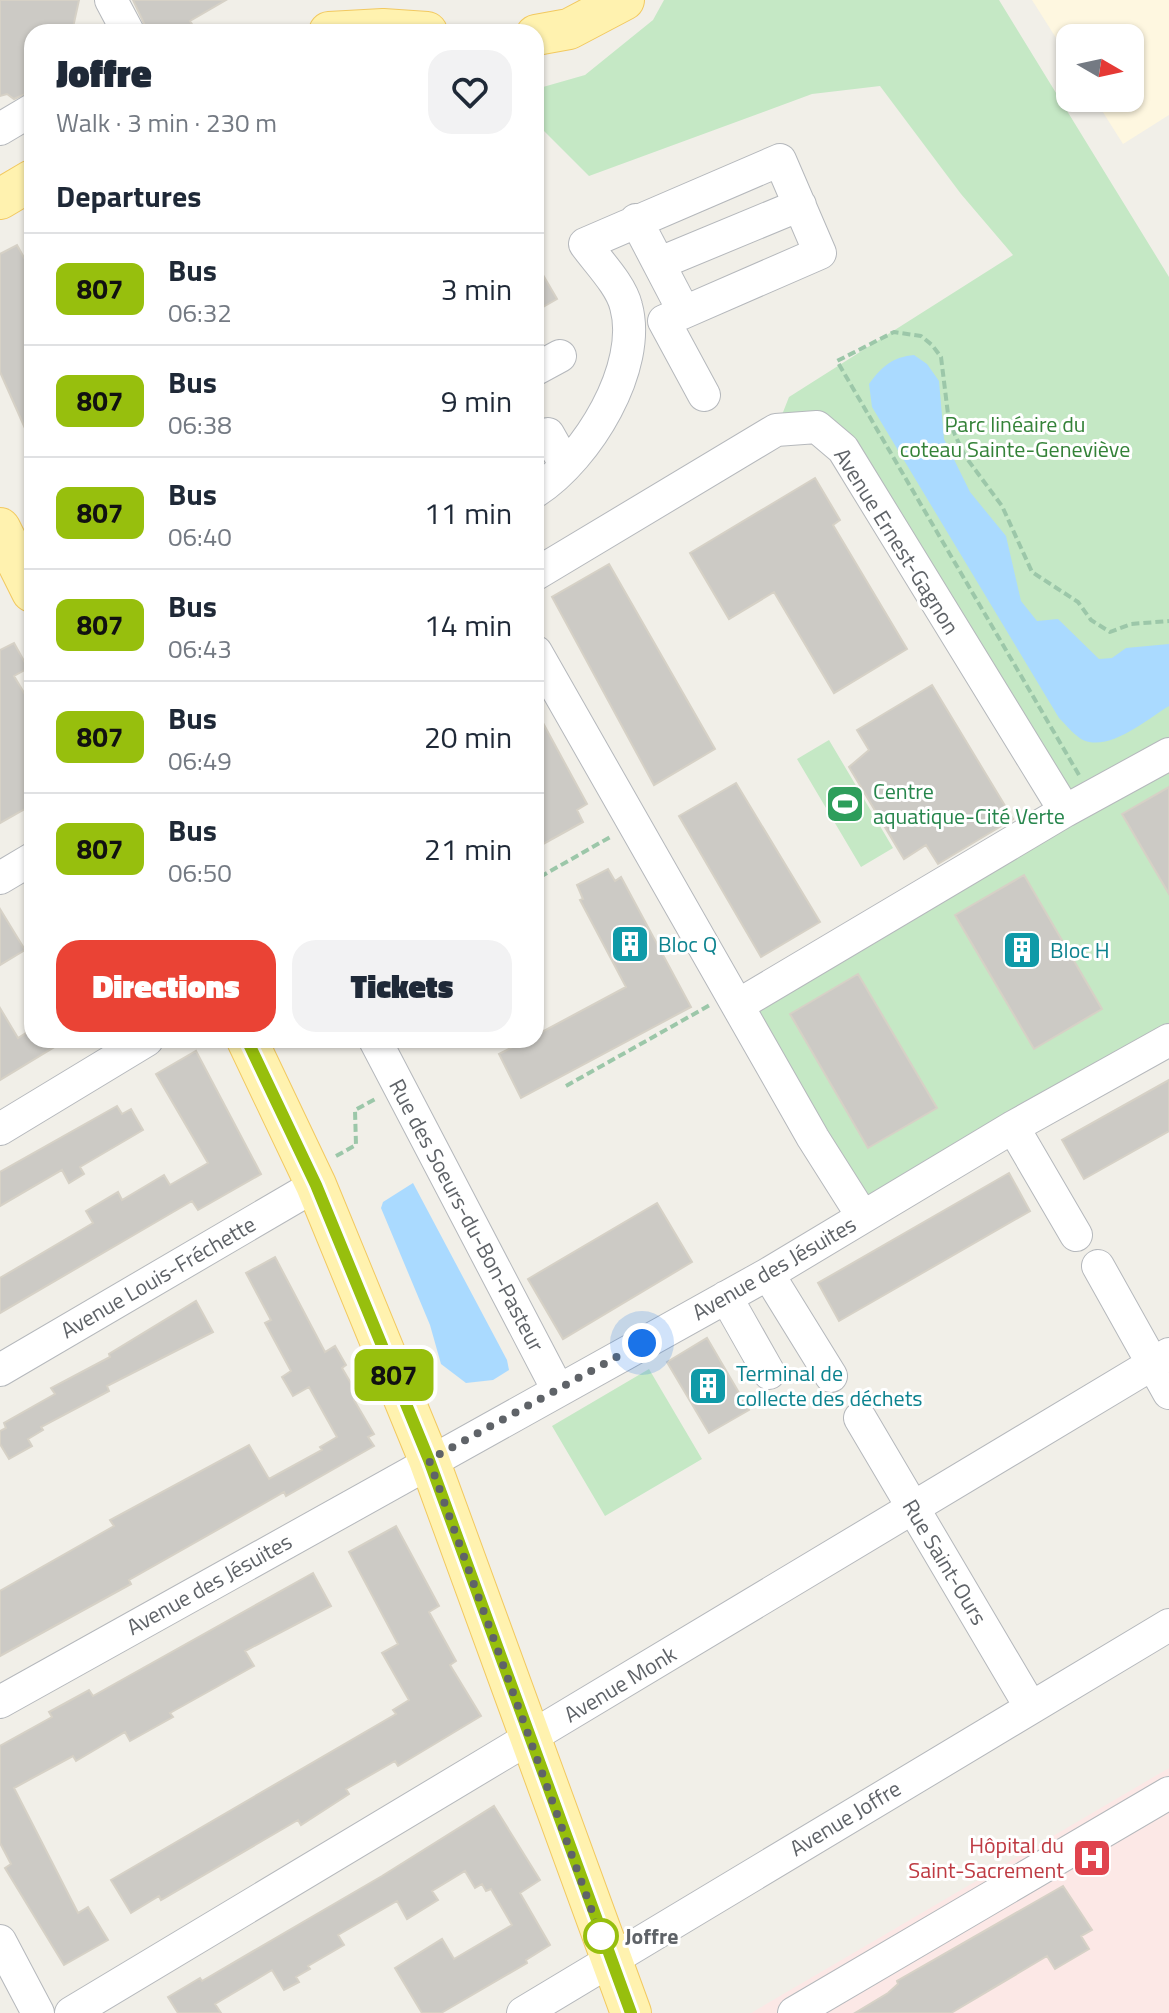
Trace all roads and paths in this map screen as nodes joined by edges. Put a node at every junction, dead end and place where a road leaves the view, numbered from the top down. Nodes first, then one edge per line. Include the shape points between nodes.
1 (111, 0) edge
2 (624, 0) edge
3 (124, 24) edge
4 (544, 34) edge
5 (24, 115) edge
6 (0, 129) edge
7 (24, 185) edge
8 (0, 199) edge
9 (800, 205) junction
10 (636, 220) junction
11 (660, 263) junction
12 (674, 315) junction
13 (631, 338) junction
14 (704, 395) dead end
15 (544, 435) edge
16 (565, 464) junction
17 (544, 484) edge
18 (0, 528) edge
19 (24, 567) edge
20 (544, 569) edge
21 (1169, 621) edge
22 (544, 666) edge
23 (1169, 754) edge
24 (1083, 781) dead end
25 (1065, 811) junction
26 (603, 841) dead end
27 (24, 864) edge
28 (544, 875) edge
29 (0, 878) edge
30 (736, 998) junction
31 (1169, 1040) edge
32 (134, 1048) edge
33 (252, 1048) edge
34 (379, 1048) edge
35 (398, 1084) junction
36 (566, 1086) dead end
37 (1013, 1127) junction
38 (0, 1129) edge
39 (324, 1171) junction
40 (863, 1217) junction
41 (1076, 1235) dead end
42 (1098, 1266) dead end
43 (768, 1274) junction
44 (726, 1297) junction
45 (1160, 1360) edge
46 (0, 1370) edge
47 (769, 1373) dead end
48 (831, 1376) dead end
49 (558, 1390) junction
50 (1169, 1393) edge
51 (860, 1418) dead end
52 (429, 1460) junction
53 (913, 1509) junction
54 (1169, 1625) edge
55 (0, 1702) edge
56 (1030, 1706) junction
57 (528, 1739) junction
58 (1169, 1793) edge
59 (0, 1941) edge
60 (610, 1960) junction
61 (38, 2013) edge
62 (71, 2013) edge
63 (523, 2013) edge
64 (631, 2013) edge
65 (794, 2013) edge

1 - 3 street
2 - 4 main road via 569,29
5 - 6 street
7 - 8 main road
9 - 10 street via 780,160
9 - 11 street
9 - 12 street via 820,253
10 - 11 street
10 - 13 street via 585,244 626,303
11 - 12 street
12 - 13 street
12 - 14 street
13 - 16 street via 614,397
15 - 16 street
16 - 17 street
18 - 19 main road
20 - 25 street, Avenue Ernest-Gagnon via 776,430 817,427 843,449
21 - 24 path via 1131,624 1110,632 1091,620 1078,602 1032,572 1002,506 965,456 948,414 941,357 921,336 894,332 837,361
22 - 30 street
23 - 25 street
25 - 30 street
26 - 28 path
27 - 29 street
30 - 36 path
30 - 40 street
31 - 37 street, Avenue des Jésuites
32 - 38 street
33 - 39 main road
34 - 35 street, Rue des Soeurs-du-Bon-Pasteur
35 - 39 path via 355,1110 356,1145
35 - 49 street, Rue des Soeurs-du-Bon-Pasteur
37 - 40 street, Avenue des Jésuites
37 - 41 street
39 - 46 street, Avenue Louis-Fréchette
39 - 52 main road
40 - 43 street, Avenue des Jésuites
42 - 45 street
43 - 44 street, Avenue des Jésuites
43 - 48 street
44 - 47 street
44 - 49 street, Avenue des Jésuites
45 - 50 street
45 - 53 street, Avenue Monk
49 - 52 street, Avenue des Jésuites
51 - 53 street, Rue Saint-Ours
52 - 55 street, Avenue des Jésuites
52 - 57 main road
53 - 56 street, Rue Saint-Ours
53 - 57 street, Avenue Monk
54 - 56 street, Avenue Joffre
56 - 60 street, Avenue Joffre
57 - 60 main road
57 - 62 street, Avenue Monk
58 - 65 street
59 - 61 street
60 - 63 street, Avenue Joffre
60 - 64 main road

